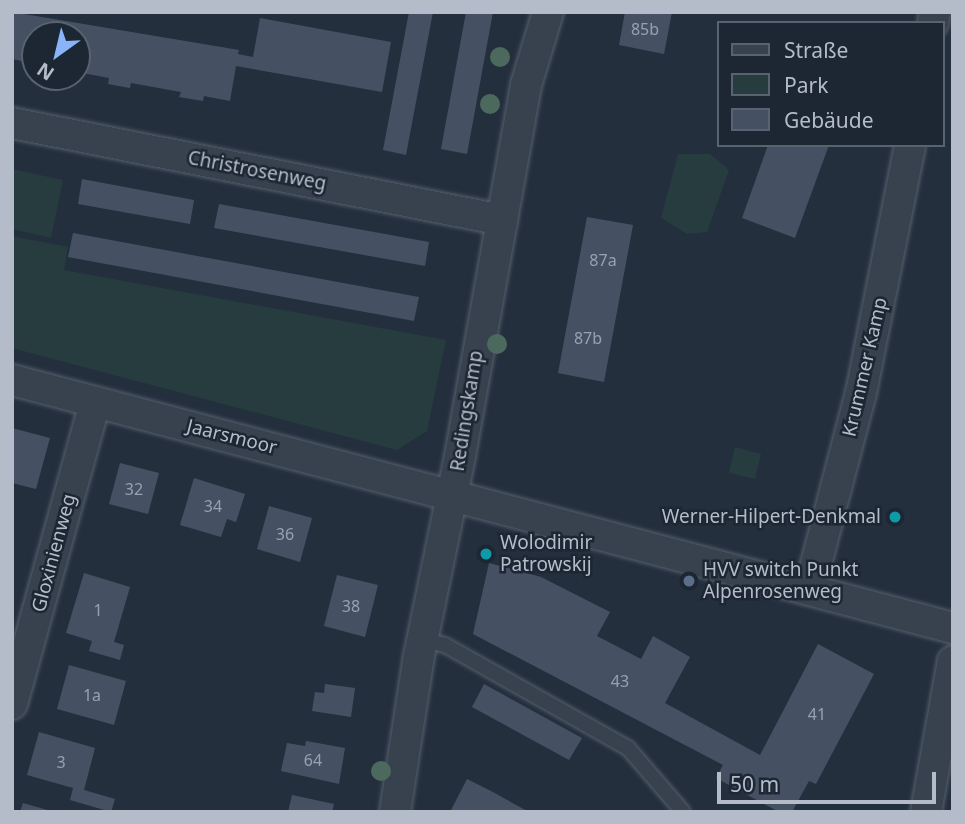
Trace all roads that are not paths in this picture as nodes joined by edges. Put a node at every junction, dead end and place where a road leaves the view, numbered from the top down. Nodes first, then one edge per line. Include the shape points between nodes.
1 (548, 12) edge
2 (12, 123) edge
3 (910, 147) edge
4 (502, 220) junction
5 (12, 380) edge
6 (95, 402) junction
7 (453, 493) junction
8 (810, 587) junction
9 (953, 628) edge
10 (422, 639) junction
11 (953, 661) edge
12 (12, 704) edge
13 (395, 812) edge
14 (683, 812) edge
15 (926, 812) edge

1 - 4 street, Redingskamp via 526,85
2 - 4 street, Christrosenweg
3 - 8 street, Krummer Kamp via 861,393
4 - 7 street, Redingskamp
5 - 6 street, Jaarsmoor
6 - 7 street, Jaarsmoor
6 - 12 street, Gloxinienweg
7 - 8 street, Jaarsmoor
7 - 10 street, Redingskamp
8 - 9 street, Jaarsmoor
10 - 13 street, Redingskamp
10 - 14 lane via 445,645 628,748
11 - 15 street

